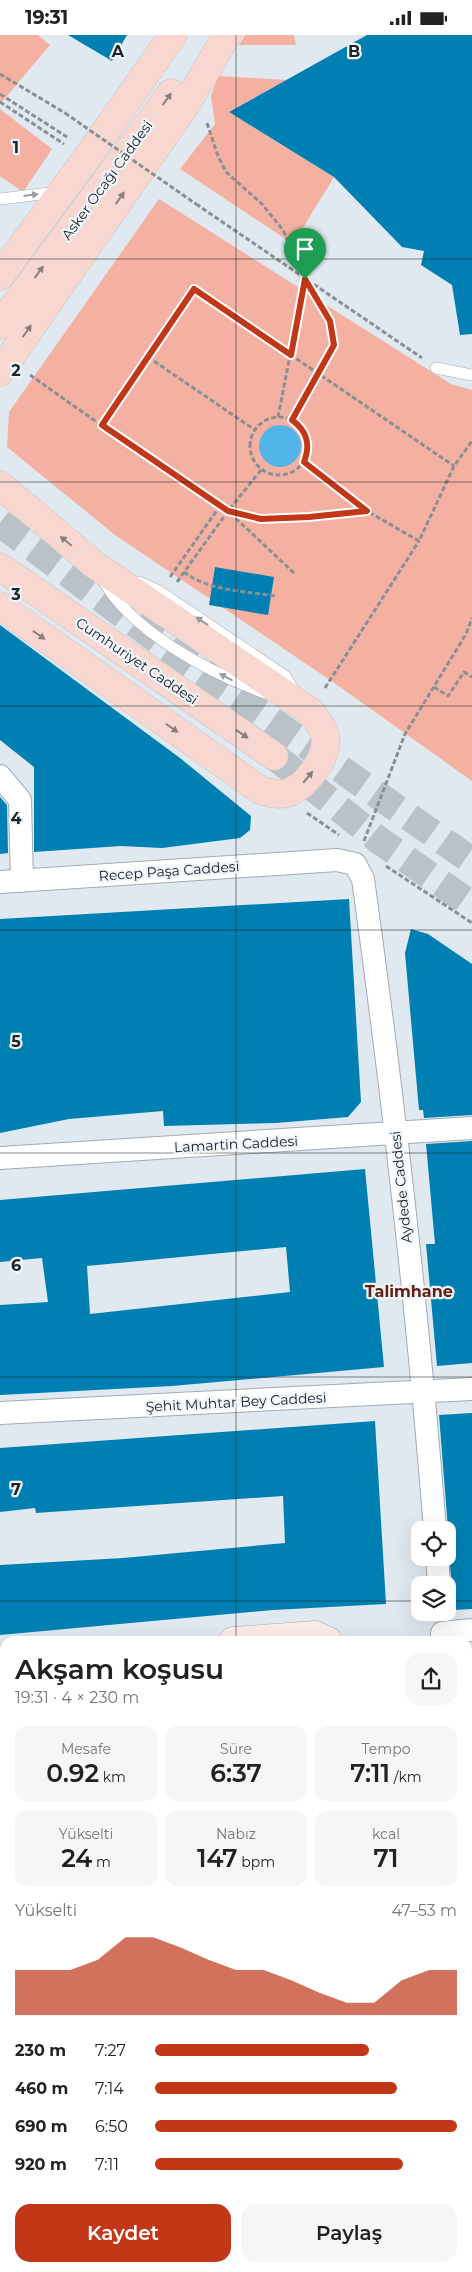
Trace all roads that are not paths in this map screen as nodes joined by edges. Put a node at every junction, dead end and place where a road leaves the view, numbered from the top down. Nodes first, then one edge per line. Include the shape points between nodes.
1 (173, 35) edge
2 (214, 35) edge
3 (227, 35) edge
4 (62, 191) junction
5 (0, 199) edge
6 (0, 276) edge
7 (0, 325) edge
8 (436, 368) road end
9 (13, 372) edge
10 (472, 375) edge
11 (0, 485) edge
12 (0, 567) edge
13 (0, 606) edge
14 (274, 756) tunnel mouth
15 (0, 776) edge
16 (337, 860) joint
17 (11, 881) edge
18 (472, 1128) edge
19 (395, 1135) junction
20 (0, 1158) edge
21 (472, 1389) edge
22 (424, 1393) junction
23 (0, 1413) edge
24 (434, 1521) edge
25 (442, 1629) edge
26 (472, 1630) edge
27 (301, 1636) edge
28 (317, 1636) edge

1 - 4 main road
7 -> 2 main road, Asker Ocağı Caddesi
9 -> 3 main road via 209,69
5 -> 4 lane
4 - 6 main road
8 - 10 lane
13 -> 11 main road via 250,784 270,793 290,793 316,767 325,747 325,737 308,710 95,565
12 -> 14 main road, Cumhuriyet Caddesi
15 - 17 street via 20,800
16 - 17 street, Recep Paşa Caddesi
16 - 19 street, Aydede Caddesi via 355,864 364,879
18 - 19 street, Lamartin Caddesi
19 - 20 street, Lamartin Caddesi
19 - 22 street, Aydede Caddesi
21 - 22 street, Şehit Muhtar Bey Caddesi
22 - 23 street, Şehit Muhtar Bey Caddesi
22 - 24 street, Aydede Caddesi
25 - 26 street
27 - 28 main road

